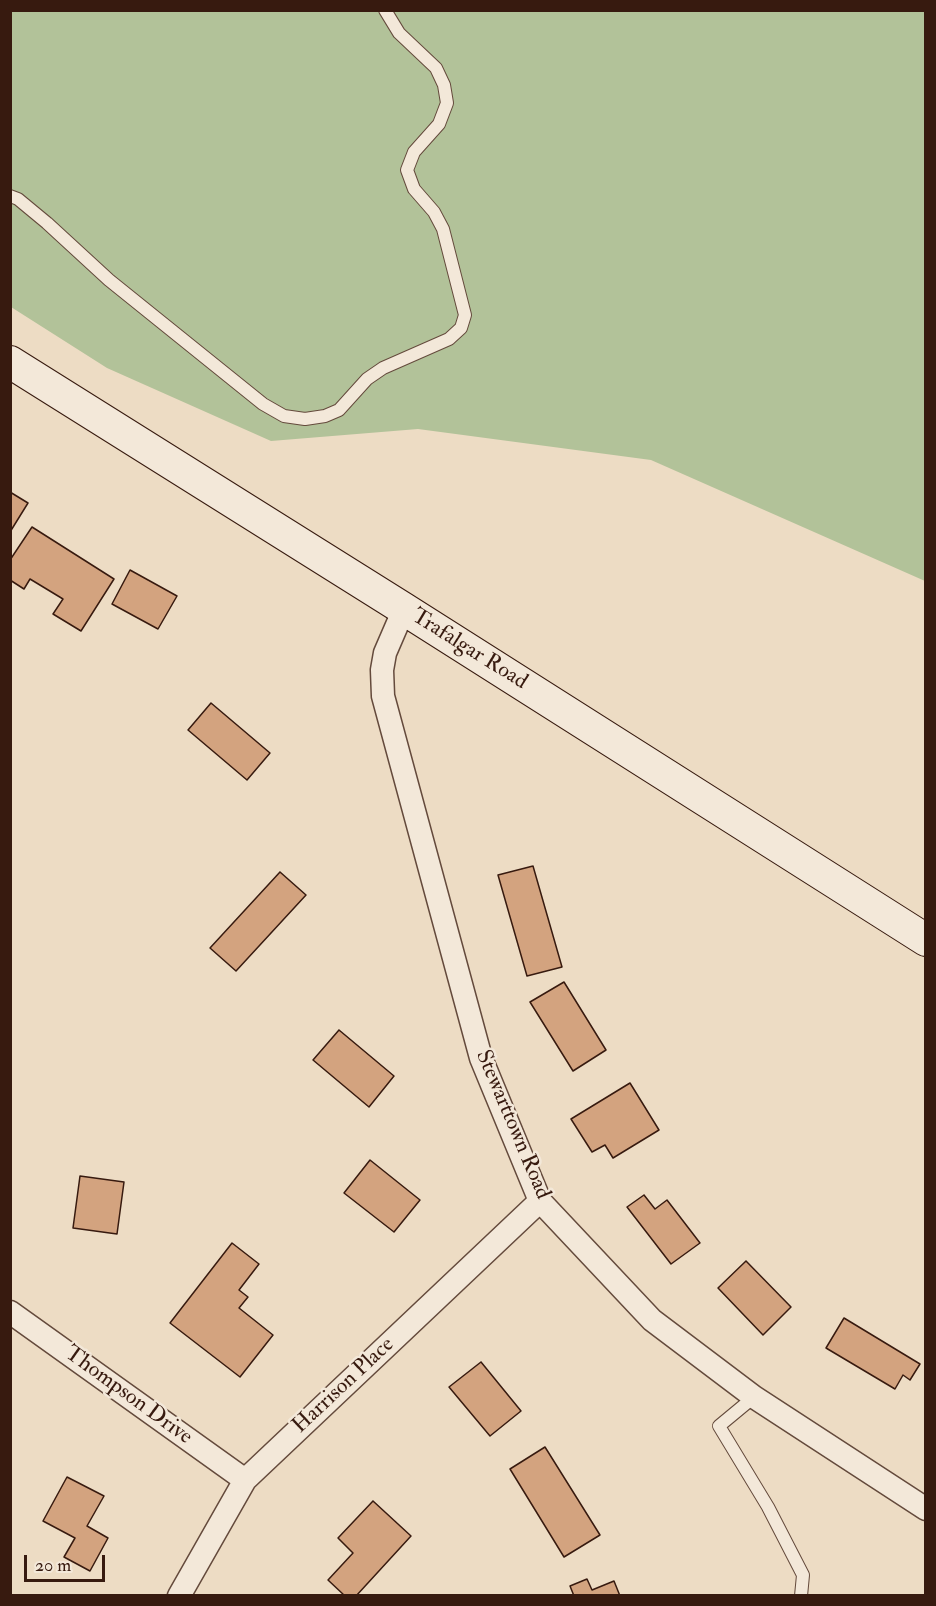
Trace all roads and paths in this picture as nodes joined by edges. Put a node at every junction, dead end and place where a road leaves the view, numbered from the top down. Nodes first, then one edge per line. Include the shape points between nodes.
1 (385, 10) edge
2 (10, 196) edge
3 (10, 362) edge
4 (404, 609) junction
5 (926, 940) edge
6 (540, 1201) junction
7 (10, 1312) edge
8 (754, 1396) junction
9 (245, 1480) junction
10 (926, 1509) edge
11 (179, 1596) edge
12 (801, 1596) edge

1 - 2 lane via 399,33 436,68 444,85 447,103 439,124 414,152 407,170 414,189 443,229 465,315 461,328 449,339 383,368 339,410 325,417 284,416 263,404
3 - 4 main road, Trafalgar Road
4 - 5 main road, Trafalgar Road
4 - 6 street, Stewarttown Road via 385,653 383,696 481,1058
6 - 8 street, Stewarttown Road via 652,1320
6 - 9 street, Harrison Place
7 - 9 street, Thompson Drive
8 - 10 street, Stewarttown Road
8 - 12 lane via 719,1426 803,1575
9 - 11 street, Harrison Place

